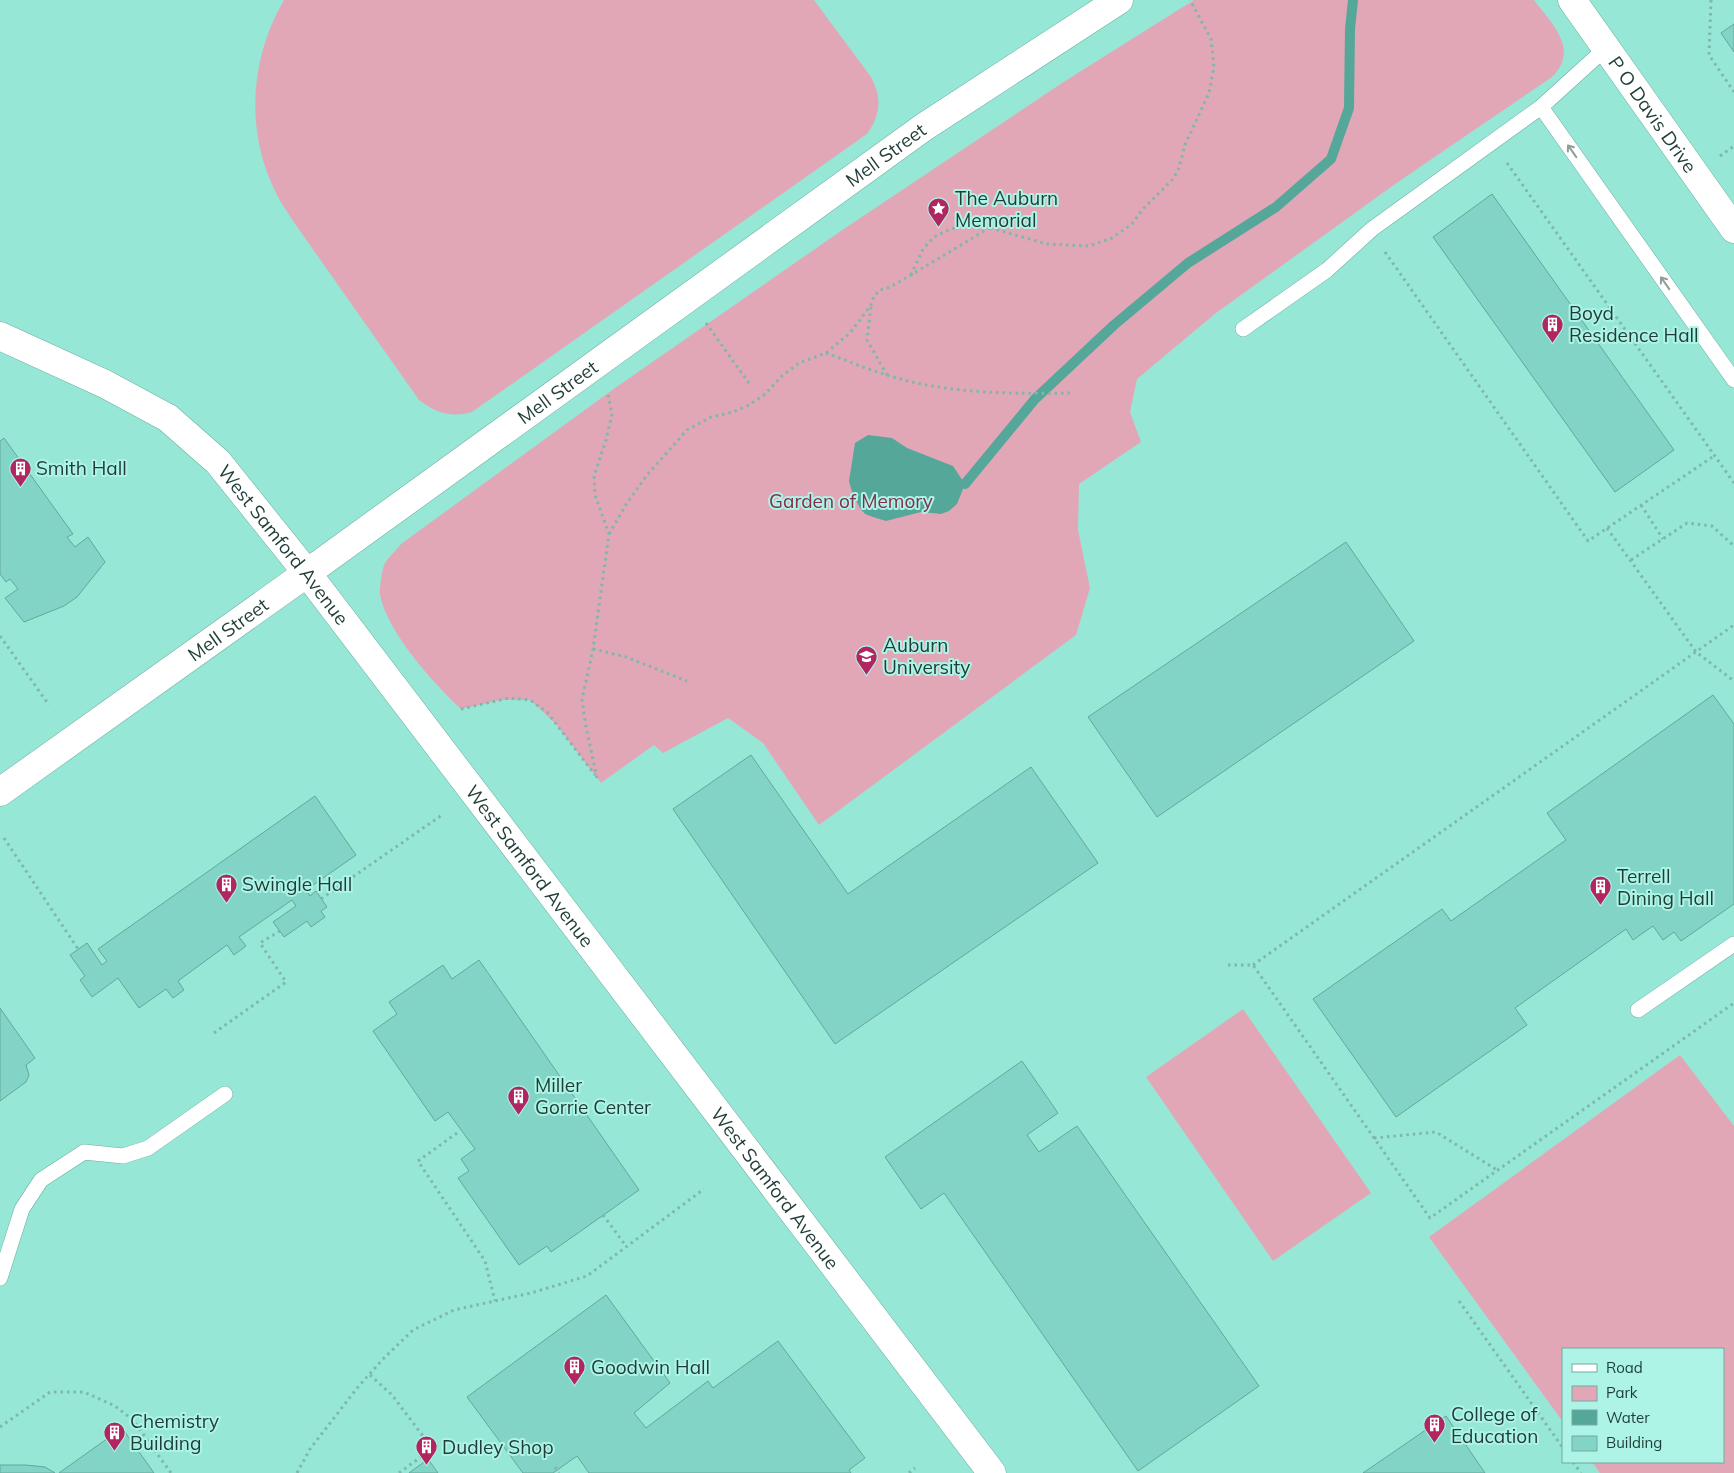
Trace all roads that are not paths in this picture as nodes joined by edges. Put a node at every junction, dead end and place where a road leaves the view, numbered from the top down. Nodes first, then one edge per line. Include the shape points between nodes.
1 (1119, 0) edge
2 (1572, 0) edge
3 (1606, 48) junction
4 (1540, 107) junction
5 (1734, 229) edge
6 (1242, 329) dead end
7 (0, 336) edge
8 (1734, 380) edge
9 (307, 573) junction
10 (0, 792) edge
11 (1734, 944) edge
12 (1638, 1010) dead end
13 (225, 1094) dead end
14 (0, 1278) edge
15 (992, 1473) edge

1 - 9 street, Mell Street via 924,127
2 - 3 street, P O Davis Drive
3 - 4 lane
3 - 5 street, P O Davis Drive
4 - 6 lane via 1372,229 1327,270
8 -> 4 lane
7 - 9 street, West Samford Avenue via 105,384 168,418 218,462
9 - 10 street, Mell Street
9 - 15 street, West Samford Avenue
11 - 12 lane
13 - 14 lane via 148,1148 123,1156 84,1152 41,1180 22,1209

